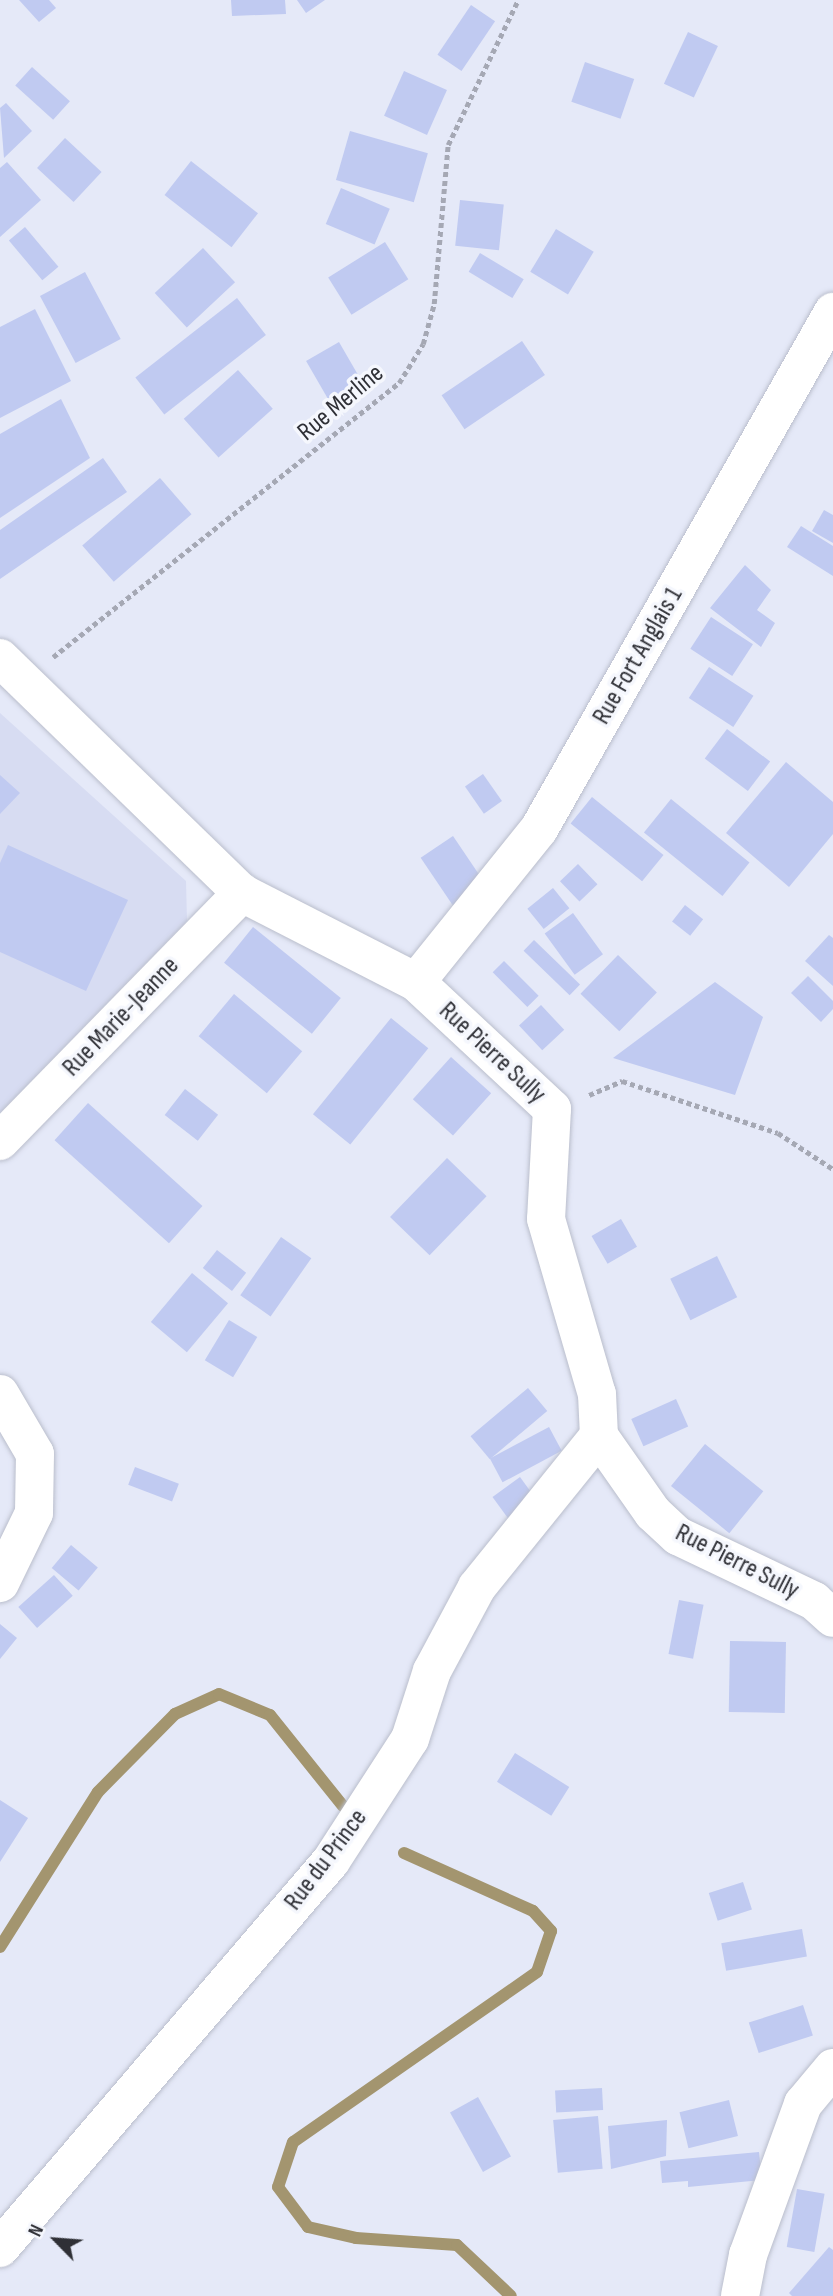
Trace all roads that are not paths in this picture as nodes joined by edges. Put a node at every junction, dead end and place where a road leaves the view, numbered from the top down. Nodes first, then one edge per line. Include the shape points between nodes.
1 (833, 312) edge
2 (11, 670) edge
3 (242, 893) junction
4 (416, 982) junction
5 (0, 1141) edge
6 (0, 1394) edge
7 (599, 1436) junction
8 (0, 1583) edge
9 (833, 1618) edge
10 (833, 2068) edge
11 (0, 2248) edge
12 (740, 2296) edge

1 - 4 street, Rue Fort Anglais 1 via 538,830
2 - 3 street, Rue Pierre Sully
3 - 4 street, Rue Pierre Sully
3 - 5 street, Rue Marie-Jeanne
4 - 7 street, Rue Pierre Sully via 552,1110 546,1219 597,1394
6 - 8 street via 35,1454 34,1513
7 - 9 street, Rue Pierre Sully via 653,1513 678,1536 814,1601
7 - 11 street, Rue du Prince via 478,1587 432,1671 410,1739 331,1861
10 - 12 street via 803,2104 748,2255

